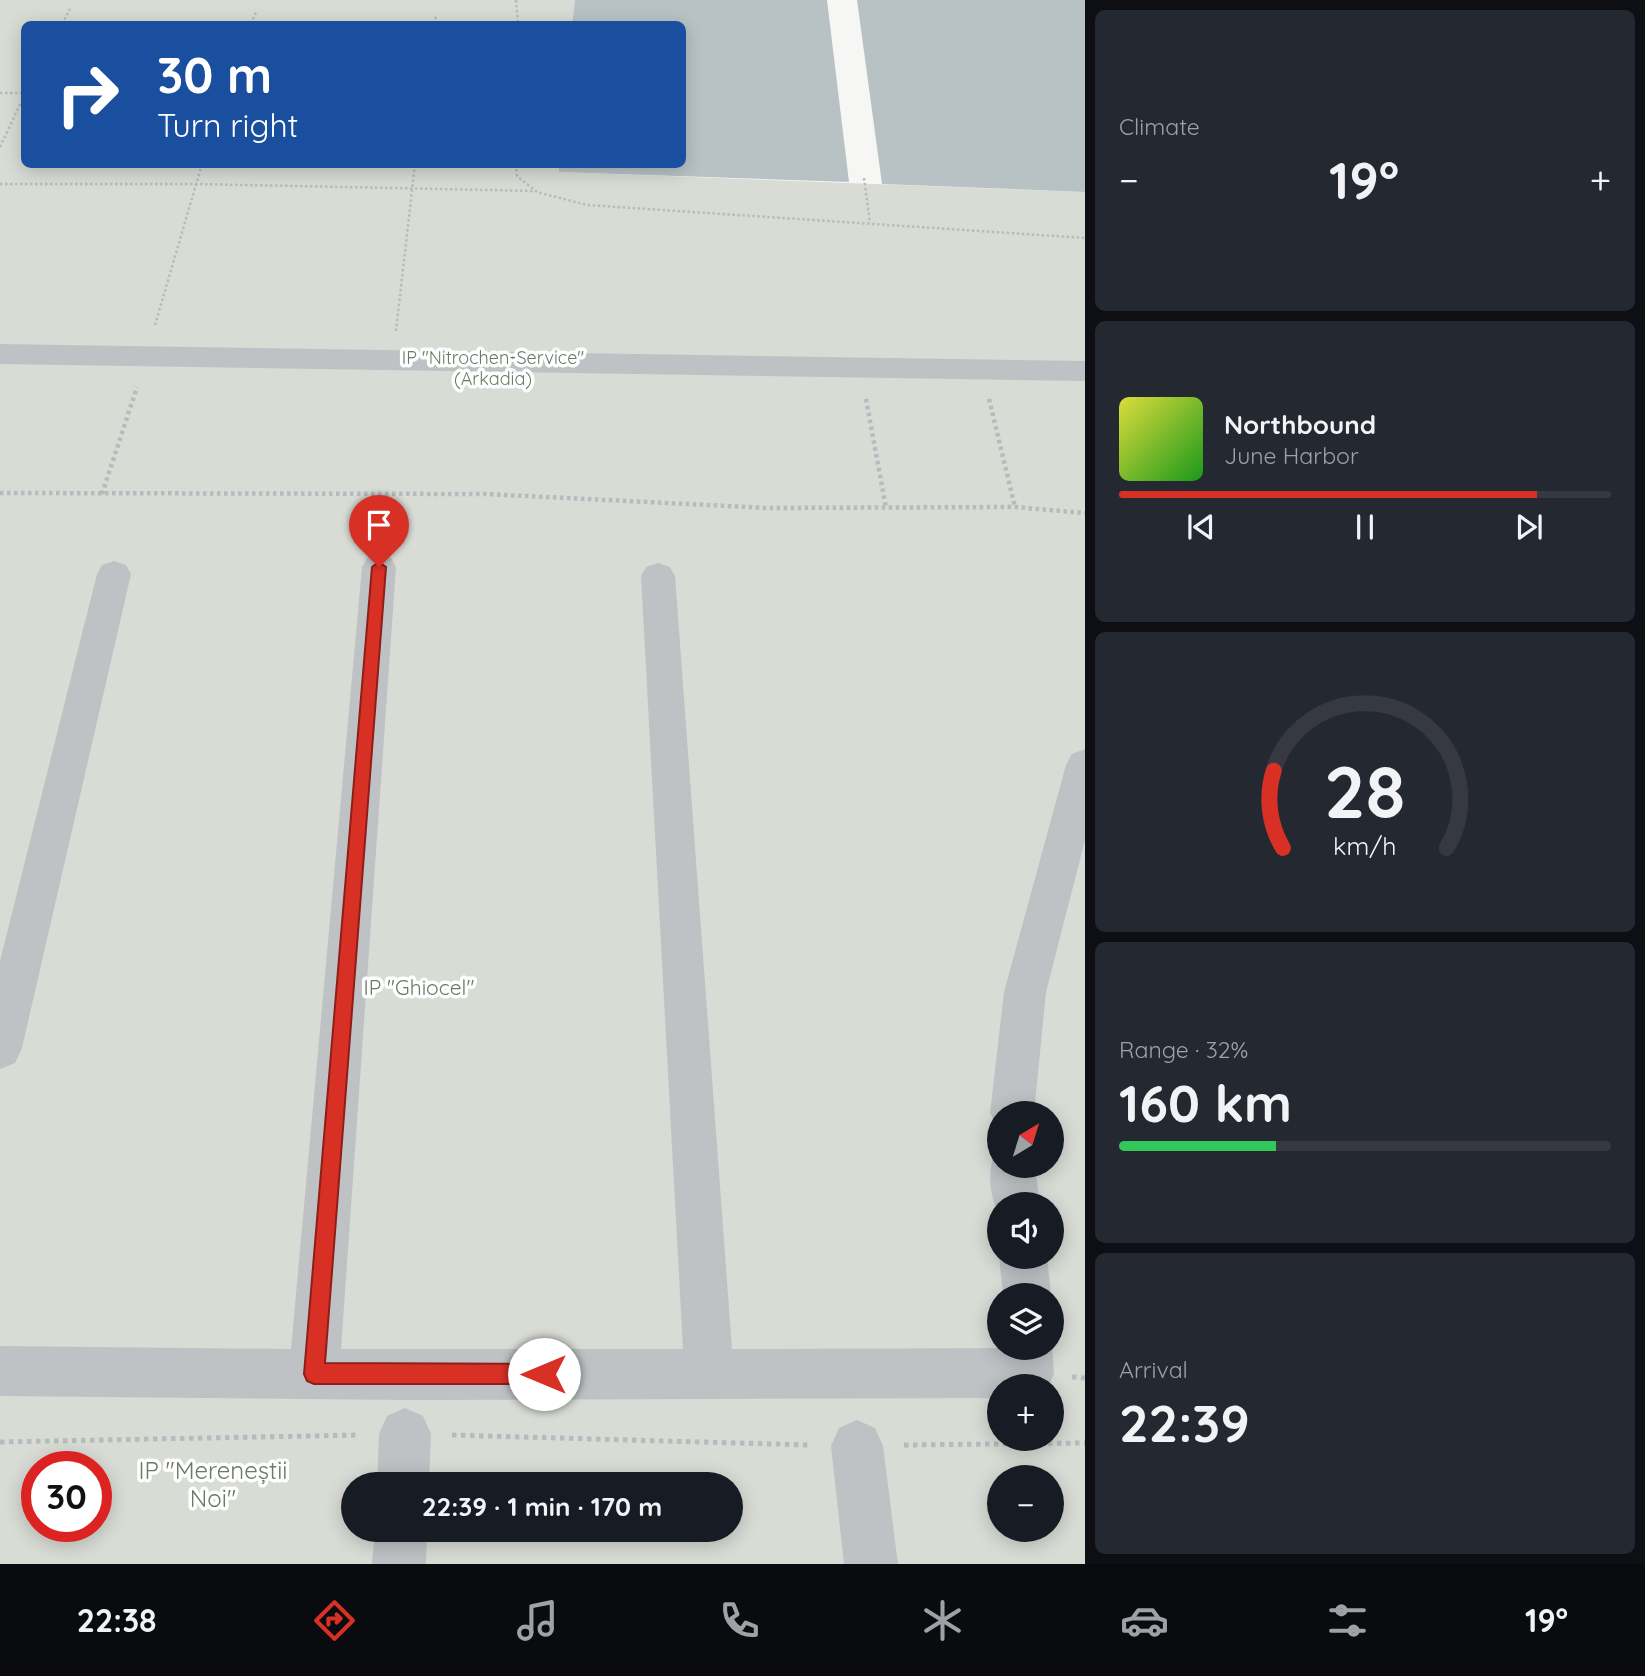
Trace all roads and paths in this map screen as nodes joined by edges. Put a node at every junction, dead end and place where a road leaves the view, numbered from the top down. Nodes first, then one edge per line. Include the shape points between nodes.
1 (516, 0) edge
2 (70, 9) dead end
3 (256, 12) dead end
4 (436, 14) dead end
5 (64, 21) edge
6 (252, 21) edge
7 (435, 21) edge
8 (518, 21) edge
9 (0, 93) edge
10 (21, 94) edge
11 (21, 101) edge
12 (0, 148) edge
13 (201, 168) edge
14 (414, 168) edge
15 (516, 168) edge
16 (864, 178) dead end
17 (0, 184) edge
18 (197, 184) junction
19 (412, 188) junction
20 (537, 191) junction
21 (870, 223) junction
22 (1085, 239) edge
23 (0, 354) edge
24 (147, 358) junction
25 (392, 359) junction
26 (860, 366) junction
27 (981, 368) junction
28 (1085, 370) edge
29 (0, 493) edge
30 (102, 494) junction
31 (1014, 507) junction
32 (886, 508) junction
33 (1085, 513) edge
34 (379, 567) dead end
35 (114, 574) dead end
36 (658, 576) dead end
37 (1085, 765) edge
38 (0, 1048) edge
39 (1013, 1101) edge
40 (1029, 1360) edge
41 (0, 1371) edge
42 (314, 1374) junction
43 (709, 1374) junction
44 (405, 1434) junction
45 (0, 1442) edge
46 (1085, 1444) edge
47 (857, 1446) junction
48 (403, 1472) edge
49 (401, 1542) edge
50 (400, 1564) edge
51 (872, 1564) edge

1 - 8 path
2 - 5 path
3 - 6 path
4 - 7 path
9 - 10 path
11 - 12 path
13 - 18 path
14 - 19 path
15 - 20 path via 517,176
16 - 21 path
17 - 18 path
18 - 19 path
18 - 24 path
19 - 20 path
19 - 25 path
20 - 21 path via 587,205
21 - 22 path
23 - 24 street
24 - 25 street
24 - 30 path
25 - 26 street
26 - 27 street
26 - 32 path
27 - 28 street
27 - 31 path
29 - 30 path
30 - 32 path via 486,494 768,508
31 - 32 path
31 - 33 path
34 - 42 street
35 - 38 street
36 - 43 street
37 - 39 street via 1025,992
40 - 43 street via 1029,1373
41 - 42 street
42 - 43 street
44 - 45 path
44 - 47 path
44 - 48 street
46 - 47 path
47 - 51 street
49 - 50 street

